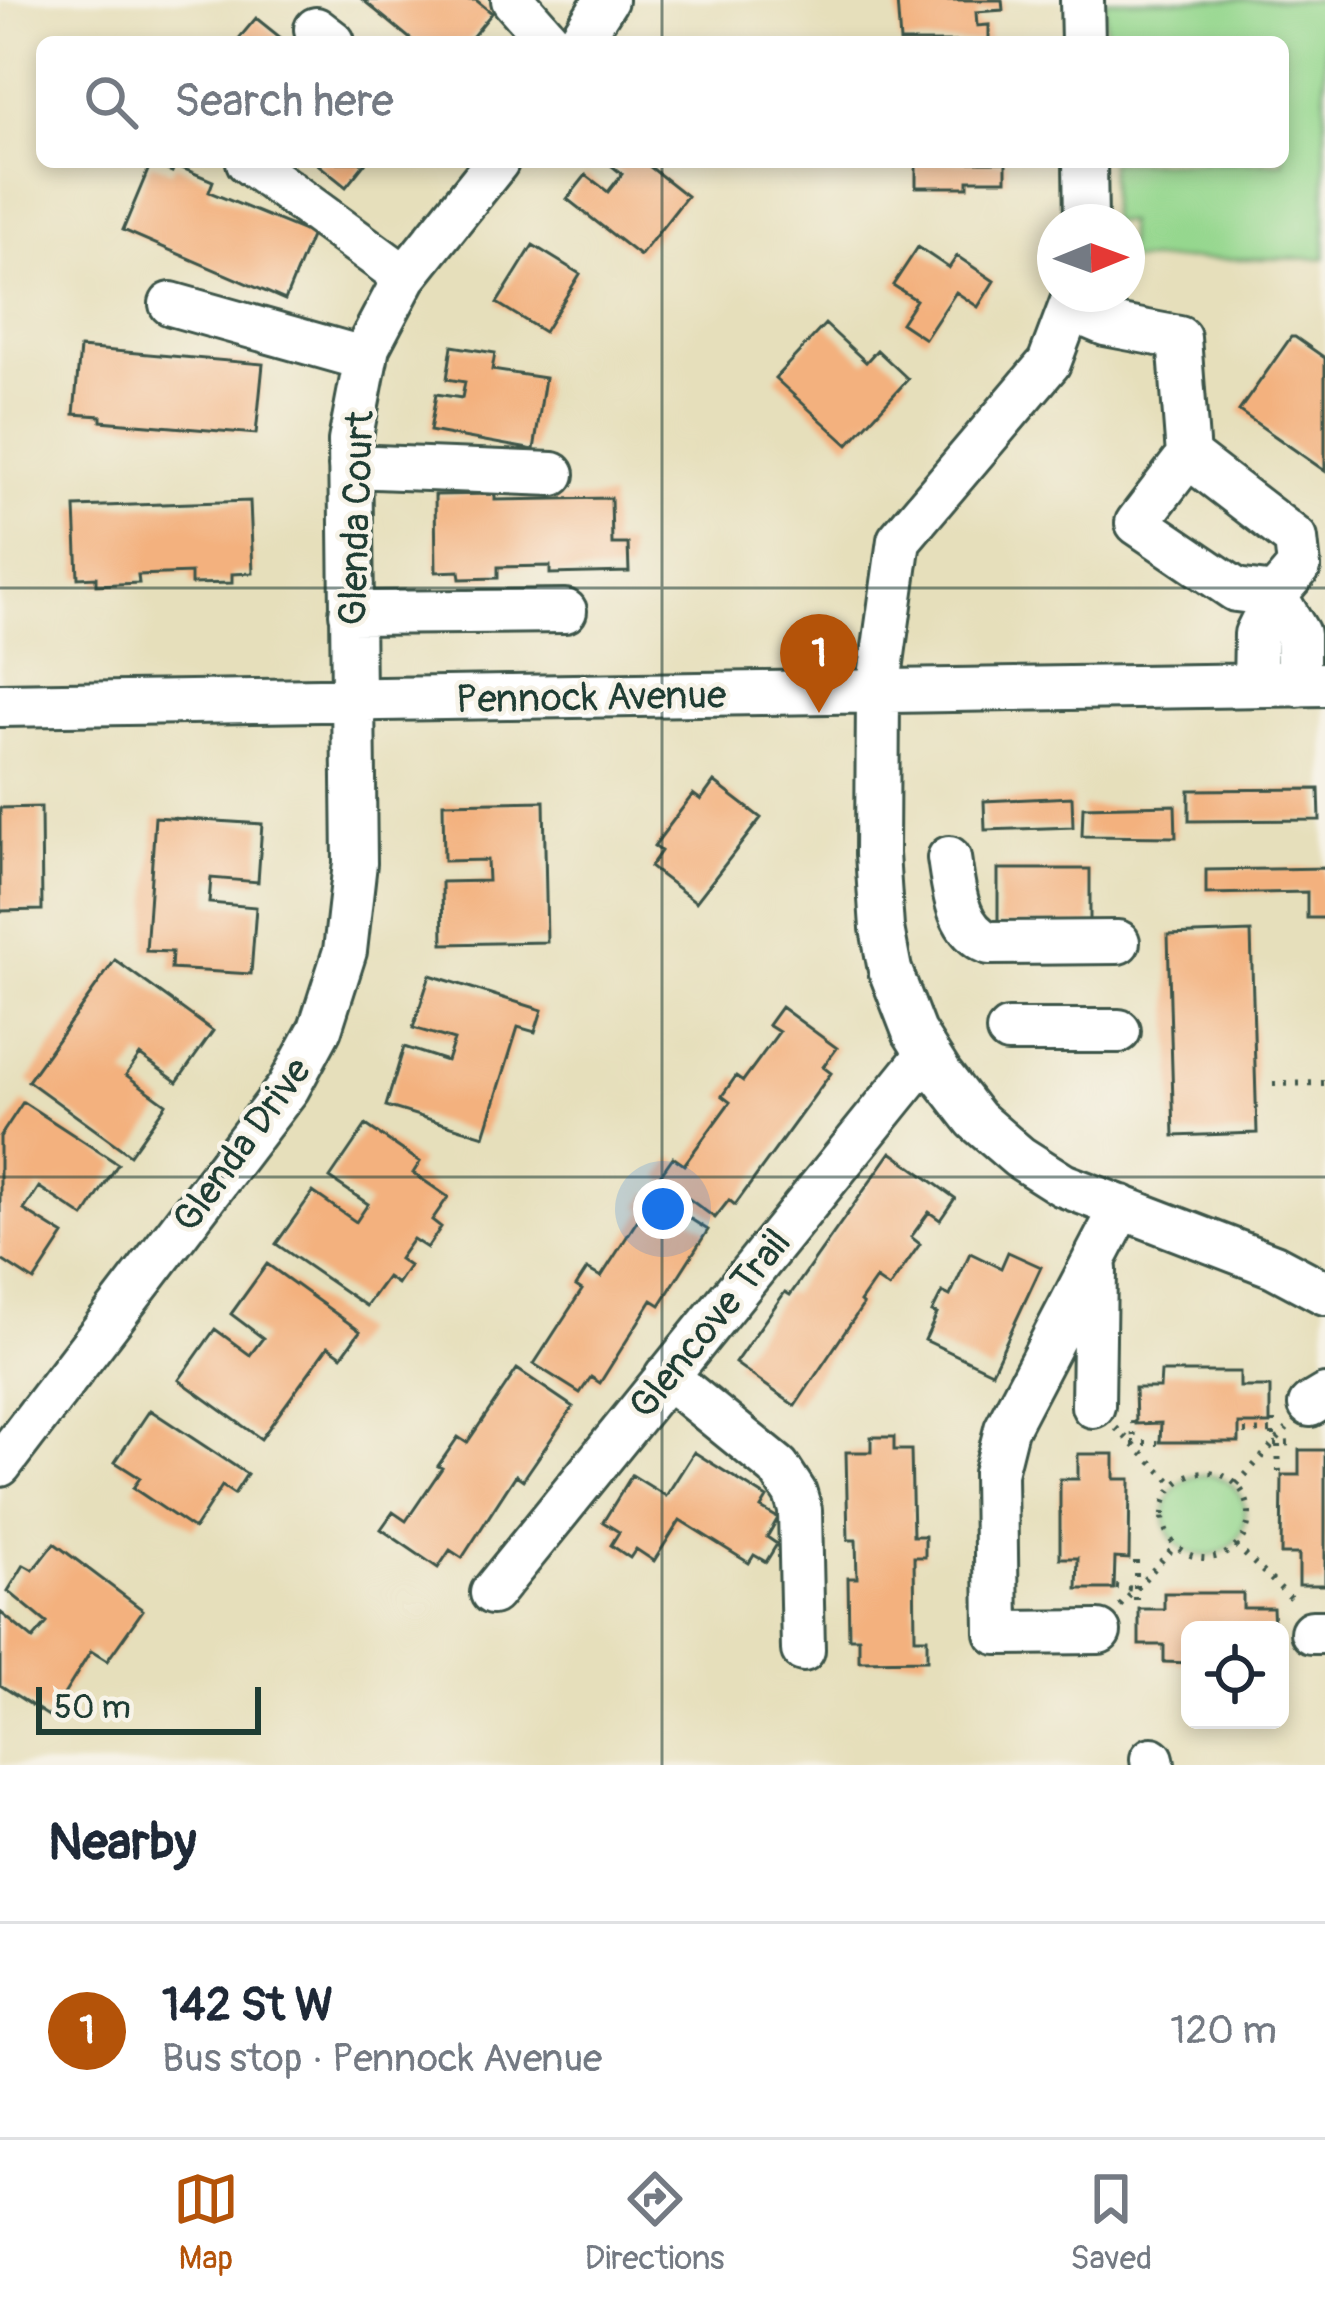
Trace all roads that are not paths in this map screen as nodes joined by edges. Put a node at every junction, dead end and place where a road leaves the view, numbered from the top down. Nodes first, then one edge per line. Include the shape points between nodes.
1 (513, 0) edge
2 (606, 0) edge
3 (1082, 0) edge
4 (545, 36) edge
5 (583, 36) edge
6 (1083, 36) edge
7 (256, 168) edge
8 (491, 168) edge
9 (1085, 168) edge
10 (1086, 204) edge
11 (405, 277) junction
12 (171, 304) dead end
13 (1068, 312) edge
14 (1088, 312) edge
15 (366, 359) junction
16 (1188, 457) junction
17 (350, 466) junction
18 (553, 474) dead end
19 (1275, 595) junction
20 (565, 611) dead end
21 (351, 613) junction
22 (1311, 684) edge
23 (1256, 686) junction
24 (878, 691) junction
25 (352, 700) junction
26 (0, 705) edge
27 (949, 858) dead end
28 (1118, 942) dead end
29 (1008, 1031) dead end
30 (1119, 1031) dead end
31 (927, 1055) junction
32 (1122, 1207) junction
33 (1095, 1257) junction
34 (1325, 1293) edge
35 (666, 1376) junction
36 (1103, 1415) road end
37 (0, 1465) edge
38 (492, 1593) dead end
39 (1108, 1620) road end
40 (803, 1650) dead end

1 - 4 street
2 - 5 street
3 - 6 street
7 - 11 street
8 - 11 street, Glenda Court
9 - 10 street
11 - 15 street, Glenda Court
12 - 15 street
13 - 24 street via 1049,363 899,540
14 - 16 street via 1106,324 1179,338
15 - 17 street, Glenda Court
16 - 19 street via 1296,539 1299,567
16 - 19 street via 1137,524 1236,590
17 - 18 street
17 - 21 street, Glenda Court
19 - 22 street via 1298,634
19 - 23 street via 1256,634
20 - 21 street
21 - 25 street, Glenda Court
22 - 23 street, Pennock Avenue
23 - 24 street, Pennock Avenue
24 - 25 street, Pennock Avenue
24 - 31 street via 882,928 896,988
25 - 26 street, Pennock Avenue
25 - 37 street, Glenda Drive via 356,863 345,951 320,1029 288,1088
27 - 28 street via 974,937
29 - 30 street
31 - 32 street via 996,1139 1063,1185
31 - 35 street, Glencove Trail
32 - 33 street
32 - 34 street
33 - 36 street
33 - 39 street via 1006,1429 995,1473 997,1633
35 - 38 street, Glencove Trail
35 - 40 street via 778,1466 795,1493

